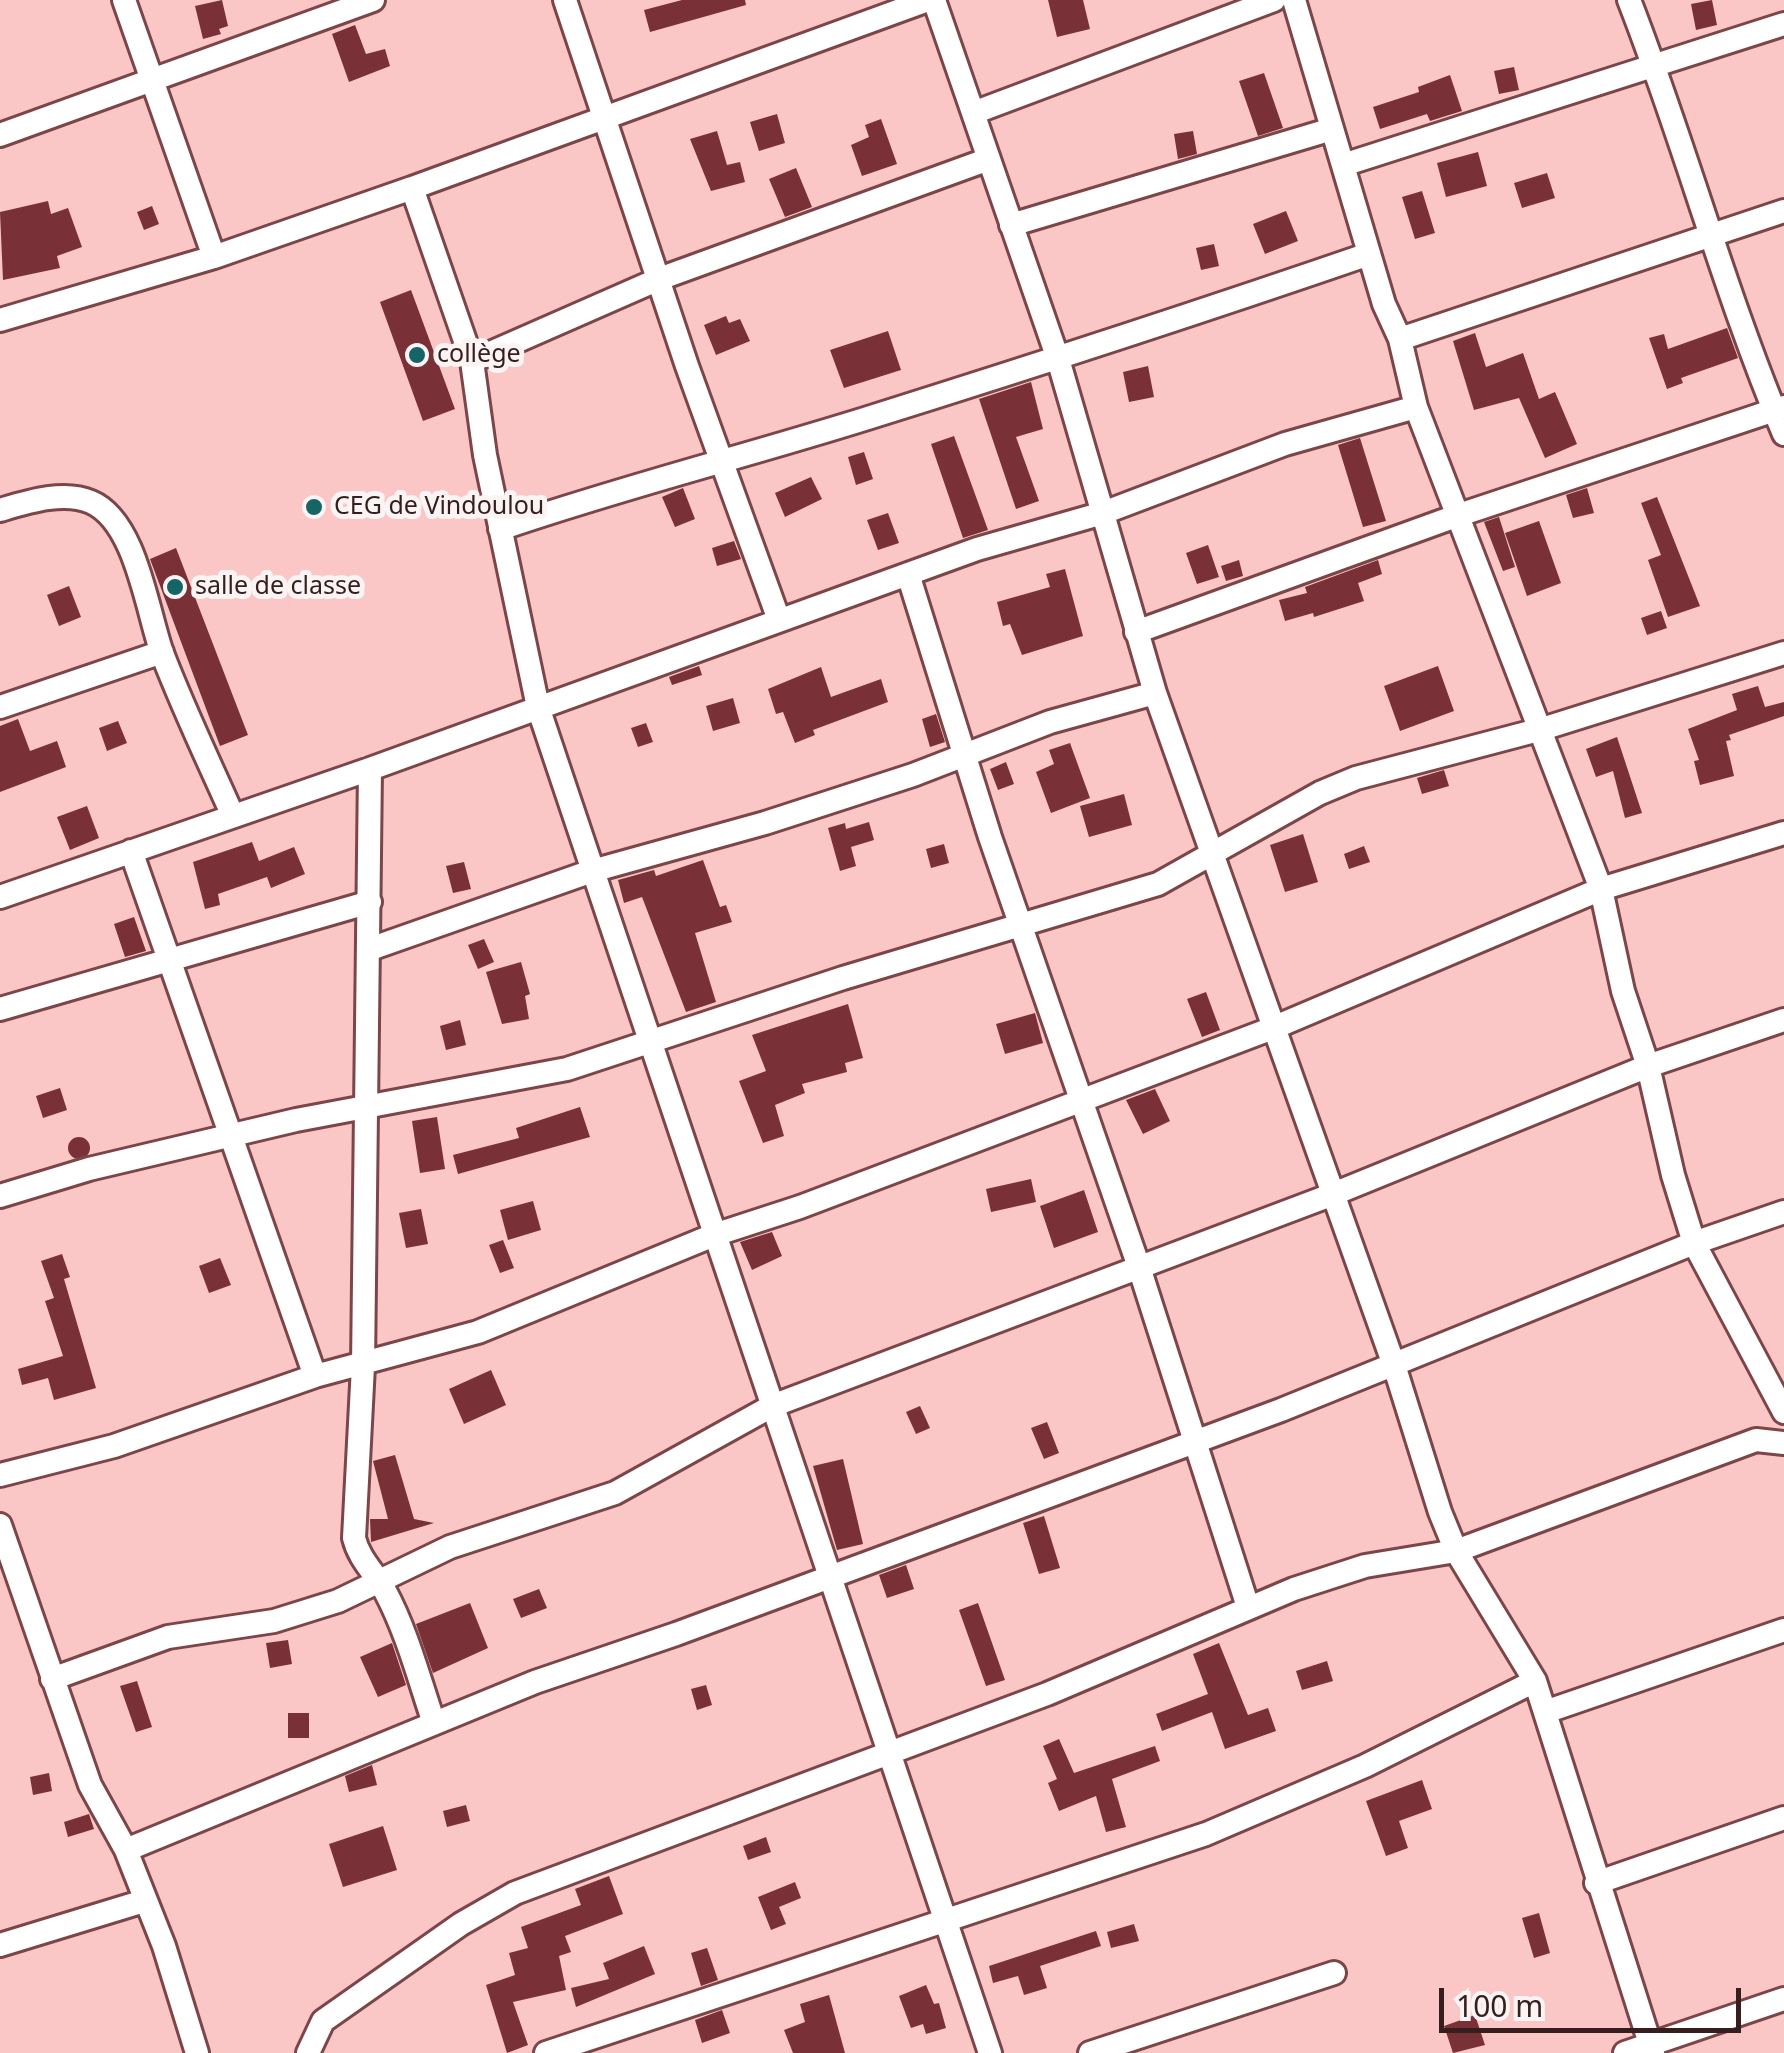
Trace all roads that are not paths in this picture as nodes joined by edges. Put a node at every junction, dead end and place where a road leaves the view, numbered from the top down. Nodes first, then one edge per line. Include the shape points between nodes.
1 (124, 0) edge
2 (373, 0) edge
3 (566, 0) edge
4 (931, 0) edge
5 (1274, 0) edge
6 (1294, 0) edge
7 (1629, 0) edge
8 (1784, 24) edge
9 (1653, 65) junction
10 (153, 82) junction
11 (973, 113) junction
12 (604, 117) junction
13 (1332, 129) junction
14 (0, 135) edge
15 (989, 159) junction
16 (1342, 165) junction
17 (412, 188) junction
18 (1784, 210) edge
19 (1011, 225) junction
20 (1712, 232) junction
21 (1368, 254) junction
22 (214, 257) junction
23 (659, 279) junction
24 (0, 320) edge
25 (1400, 339) junction
26 (1058, 359) junction
27 (472, 361) junction
28 (1416, 407) junction
29 (1779, 408) edge
30 (1784, 434) edge
31 (723, 462) junction
32 (0, 510) edge
33 (1103, 513) junction
34 (1459, 515) junction
35 (500, 530) junction
36 (908, 574) junction
37 (779, 620) junction
38 (1136, 632) junction
39 (162, 652) junction
40 (1784, 653) edge
41 (1155, 692) junction
42 (0, 706) edge
43 (538, 707) junction
44 (1542, 729) junction
45 (965, 756) junction
46 (370, 769) junction
47 (232, 816) junction
48 (1784, 834) edge
49 (132, 851) junction
50 (1212, 855) junction
51 (592, 871) junction
52 (1601, 890) junction
53 (0, 896) edge
54 (370, 902) junction
55 (1022, 923) junction
56 (370, 949) junction
57 (172, 961) junction
58 (0, 1010) edge
59 (1784, 1020) edge
60 (1273, 1028) junction
61 (649, 1040) junction
62 (1648, 1066) junction
63 (1083, 1100) junction
64 (368, 1105) junction
65 (230, 1135) junction
66 (0, 1196) edge
67 (1331, 1196) junction
68 (1784, 1212) edge
69 (714, 1235) junction
70 (1694, 1242) junction
71 (1140, 1267) junction
72 (1394, 1364) junction
73 (364, 1366) junction
74 (315, 1376) junction
75 (772, 1406) junction
76 (1784, 1412) edge
77 (1192, 1440) junction
78 (1784, 1444) edge
79 (0, 1475) edge
80 (0, 1525) edge
81 (4, 1549) edge
82 (1456, 1552) junction
83 (829, 1574) junction
84 (378, 1582) junction
85 (1248, 1607) junction
86 (1784, 1630) edge
87 (52, 1679) junction
88 (1535, 1681) junction
89 (1545, 1712) junction
90 (434, 1723) junction
91 (889, 1752) junction
92 (1784, 1818) edge
93 (126, 1850) junction
94 (1596, 1883) junction
95 (144, 1900) junction
96 (946, 1922) junction
97 (0, 1944) edge
98 (1334, 1973) dead end
99 (1784, 1999) edge
100 (1651, 2049) edge
101 (196, 2053) edge
102 (308, 2053) edge
103 (546, 2053) edge
104 (990, 2053) edge
105 (1090, 2053) edge
106 (1625, 2053) edge

1 - 10 street
2 - 10 street
3 - 12 street
4 - 11 street
4 - 12 street
5 - 11 street
6 - 13 street
7 - 9 street
8 - 9 street
9 - 16 street
9 - 20 street
10 - 14 street
10 - 22 street
11 - 15 street
12 - 17 street
12 - 23 street
13 - 16 street
13 - 19 street
15 - 19 street
15 - 23 street
16 - 21 street
17 - 22 street
17 - 27 street
18 - 20 street
19 - 26 street
20 - 25 street
20 - 29 street via 1736,317
21 - 25 street
21 - 26 street
22 - 24 street
23 - 27 street
23 - 31 street
25 - 28 street
26 - 31 street
26 - 33 street
27 - 35 street
28 - 33 street via 1286,444
28 - 34 street
29 - 30 street
29 - 34 street
31 - 35 street via 620,488
31 - 37 street
32 - 39 street via 63,496 105,511 137,566
33 - 36 street
33 - 38 street
34 - 38 street
34 - 44 street
35 - 43 street
36 - 37 street
36 - 45 street
37 - 43 street
38 - 41 street
39 - 42 street
39 - 47 street
40 - 44 street
41 - 45 street via 1050,722
41 - 50 street
43 - 46 street
43 - 51 street
44 - 50 street via 1356,778
44 - 52 street
45 - 51 street via 765,824
45 - 55 street
46 - 47 street
46 - 54 street
47 - 49 street
48 - 52 street
49 - 53 street
49 - 57 street
50 - 55 street via 1158,884
50 - 60 street
51 - 56 street
51 - 61 street
52 - 60 street
52 - 62 street
54 - 56 street
54 - 57 street
55 - 61 street
55 - 63 street
56 - 64 street
57 - 58 street
57 - 65 street
59 - 62 street
60 - 63 street
60 - 67 street
61 - 64 street via 543,1076
61 - 69 street
62 - 67 street
62 - 70 street
63 - 69 street
63 - 71 street
64 - 65 street
64 - 73 street
65 - 66 street
65 - 74 street
67 - 71 street
67 - 72 street
68 - 70 street
69 - 73 street via 478,1332
69 - 75 street
70 - 72 street
70 - 76 street
71 - 75 street
71 - 77 street
72 - 77 street
72 - 82 street
73 - 74 street
73 - 84 street via 354,1538
74 - 79 street via 114,1446
75 - 83 street
75 - 84 street via 616,1493 450,1547
77 - 83 street
77 - 85 street
78 - 82 street via 1756,1440
80 - 81 street
81 - 87 street
82 - 85 street via 1365,1566
82 - 88 street
83 - 90 street
83 - 91 street
84 - 87 street via 274,1621 168,1637
84 - 90 street
85 - 91 street via 1047,1694
86 - 89 street
87 - 93 street via 90,1785
88 - 89 street
88 - 96 street via 1365,1766 1206,1834
89 - 94 street
90 - 93 street
91 - 96 street
91 - 102 street via 515,1893 322,2021
92 - 94 street
93 - 95 street
94 - 100 street
95 - 97 street
95 - 101 street
96 - 103 street
96 - 104 street
98 - 105 street
99 - 100 street
100 - 106 street

